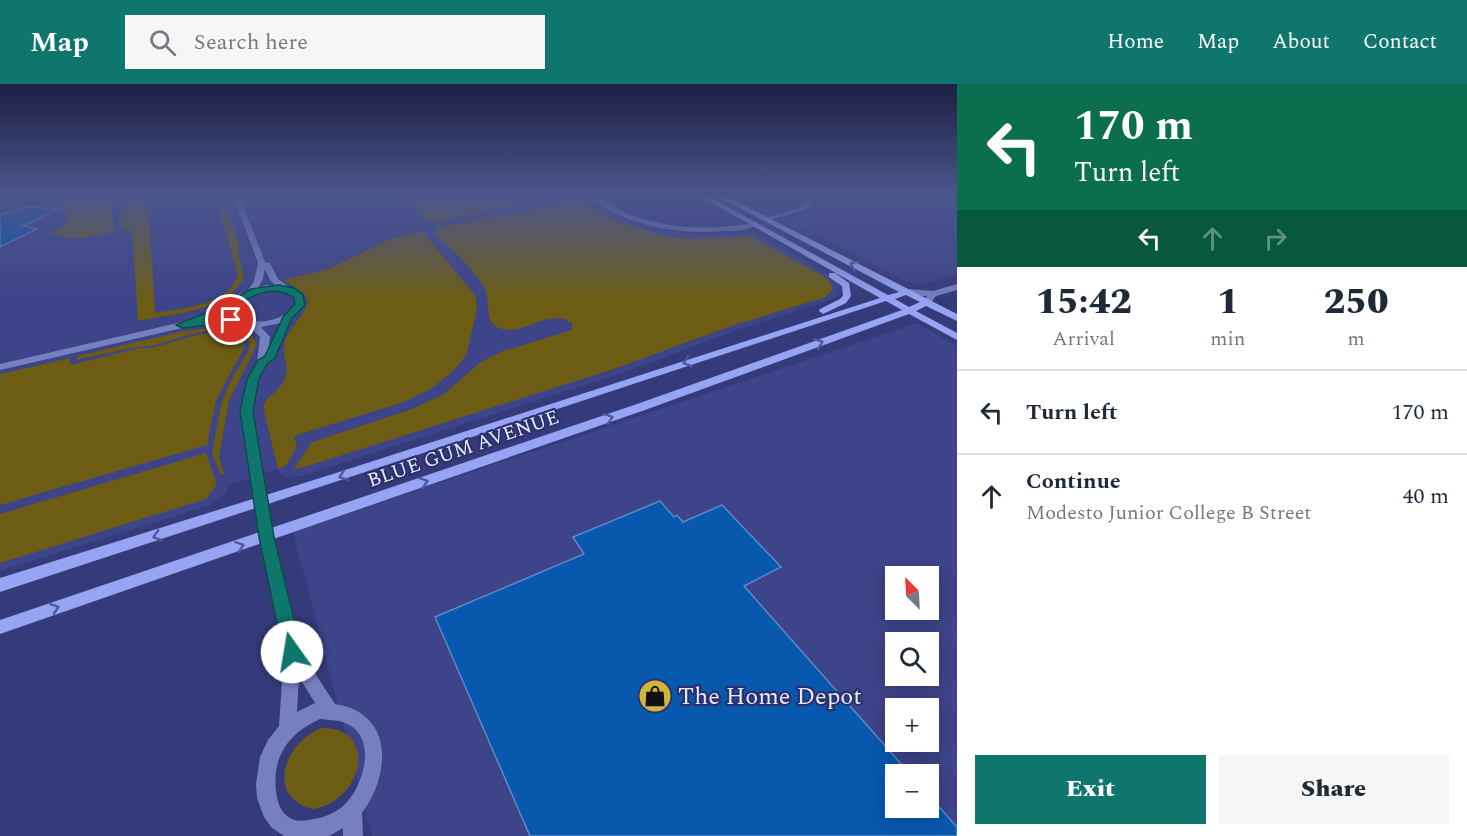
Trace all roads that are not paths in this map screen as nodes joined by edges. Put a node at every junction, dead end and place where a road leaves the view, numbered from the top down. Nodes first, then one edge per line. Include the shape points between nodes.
1 (249, 230) edge
2 (699, 230) edge
3 (721, 230) edge
4 (759, 230) edge
5 (762, 230) edge
6 (786, 230) edge
7 (262, 263) junction
8 (957, 287) edge
9 (284, 289) junction
10 (906, 292) junction
11 (249, 293) junction
12 (888, 298) junction
13 (930, 298) junction
14 (233, 304) junction
15 (910, 311) junction
16 (288, 317) junction
17 (957, 318) edge
18 (240, 322) junction
19 (253, 324) junction
20 (182, 325) junction
21 (957, 337) edge
22 (742, 344) junction
23 (262, 362) junction
24 (0, 367) edge
25 (261, 504) junction
26 (266, 537) junction
27 (0, 585) edge
28 (0, 627) edge
29 (292, 652) junction
30 (330, 710) junction
31 (287, 729) junction
32 (352, 812) junction
33 (317, 834) edge
34 (353, 836) edge

1 - 7 street
2 - 3 street
4 - 22 main road via 842,281 848,290 836,306
5 - 12 main road
10 -> 6 main road
7 - 9 street
7 - 11 street via 258,281
8 - 13 street, BLUE GUM AVENUE
9 - 11 street via 266,288
9 - 16 street via 295,293 300,301
10 - 12 main road, BLUE GUM AVENUE
10 - 13 main road
11 - 14 street
12 - 15 main road
12 - 22 main road, BLUE GUM AVENUE
13 - 15 main road, BLUE GUM AVENUE
13 - 17 main road
14 - 18 street via 231,313
14 - 20 street
15 - 21 main road
26 -> 15 main road, BLUE GUM AVENUE
16 - 19 street
16 - 23 street via 270,358
18 - 19 street
18 - 20 street via 218,320
19 - 23 street via 266,342
20 - 24 street
22 -> 25 main road, BLUE GUM AVENUE
23 - 25 street via 253,379 247,411
25 - 26 street
25 -> 27 main road, BLUE GUM AVENUE
28 -> 26 main road, BLUE GUM AVENUE
26 - 29 street
29 - 30 street
29 - 31 street
30 - 31 street via 304,717
30 - 32 street via 351,715 364,724 375,756 373,776
31 - 33 street via 266,765 264,787 269,806 280,822 296,831
32 - 33 street
32 - 34 street

